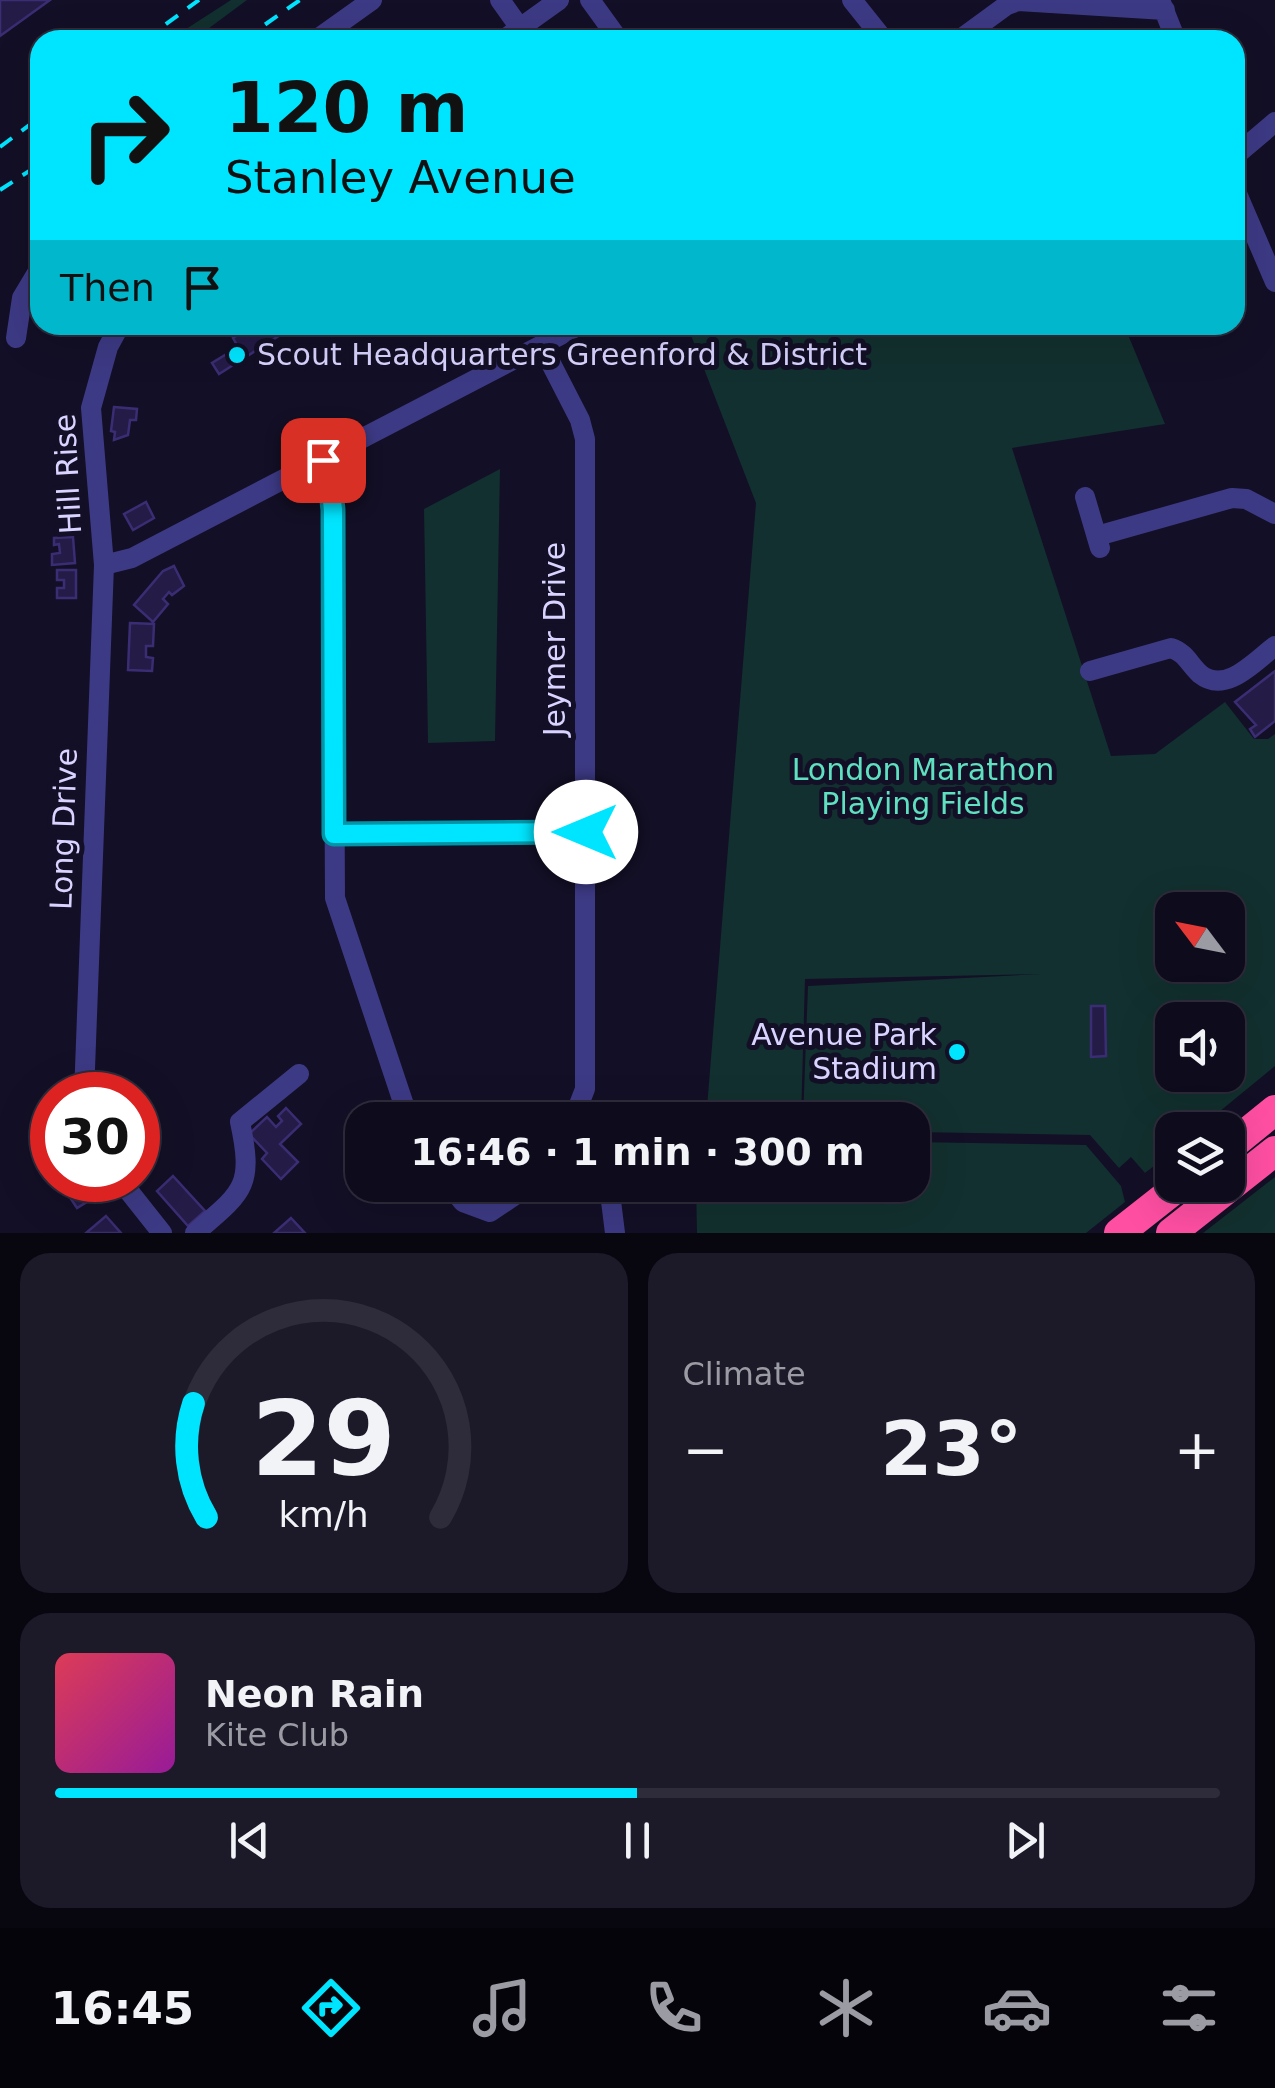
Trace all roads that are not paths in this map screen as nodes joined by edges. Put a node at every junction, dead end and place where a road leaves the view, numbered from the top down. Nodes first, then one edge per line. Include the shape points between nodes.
1 (372, 0) edge
2 (500, 0) edge
3 (559, 0) edge
4 (590, 0) edge
5 (852, 0) edge
6 (1162, 5) edge
7 (330, 30) edge
8 (510, 30) edge
9 (517, 30) edge
10 (612, 30) edge
11 (876, 30) edge
12 (973, 30) edge
13 (1172, 30) edge
14 (1275, 122) edge
15 (1245, 148) edge
16 (1245, 212) edge
17 (1275, 282) edge
18 (30, 285) edge
19 (114, 335) edge
20 (562, 335) edge
21 (16, 338) dead end
22 (542, 346) junction
23 (323, 460) junction
24 (1085, 497) dead end
25 (1275, 514) edge
26 (104, 565) junction
27 (1275, 646) edge
28 (1090, 672) dead end
29 (586, 832) junction
30 (334, 834) junction
31 (85, 1072) edge
32 (299, 1074) dead end
33 (403, 1102) edge
34 (580, 1102) edge
35 (1275, 1110) edge
36 (1245, 1134) edge
37 (1275, 1151) edge
38 (137, 1202) edge
39 (463, 1202) edge
40 (505, 1202) edge
41 (612, 1202) edge
42 (1159, 1202) edge
43 (162, 1233) edge
44 (196, 1233) edge
45 (615, 1233) edge
46 (1120, 1233) edge
47 (1171, 1233) edge

1 - 7 street
2 - 8 street
3 - 9 street
4 - 10 street
5 - 11 street
6 - 12 street via 1018,1
6 - 13 street
14 - 15 street
16 - 17 street
18 - 21 street
19 - 26 street, Hill Rise via 91,408
20 - 22 street
22 - 23 street
22 - 29 street, Jeymer Drive via 585,439
23 - 26 street via 132,558
23 - 30 street via 333,510
24 - 25 street via 1099,542 1232,498
26 - 31 street, Long Drive
27 - 28 street via 1234,678 1211,680 1172,648
29 - 30 street
29 - 34 street, Jeymer Drive
30 - 33 street via 335,898
32 - 44 street via 240,1122 248,1159 244,1182
35 - 36 highway
37 - 47 highway
38 - 43 street
39 - 40 street via 490,1212
41 - 45 street
42 - 46 highway

